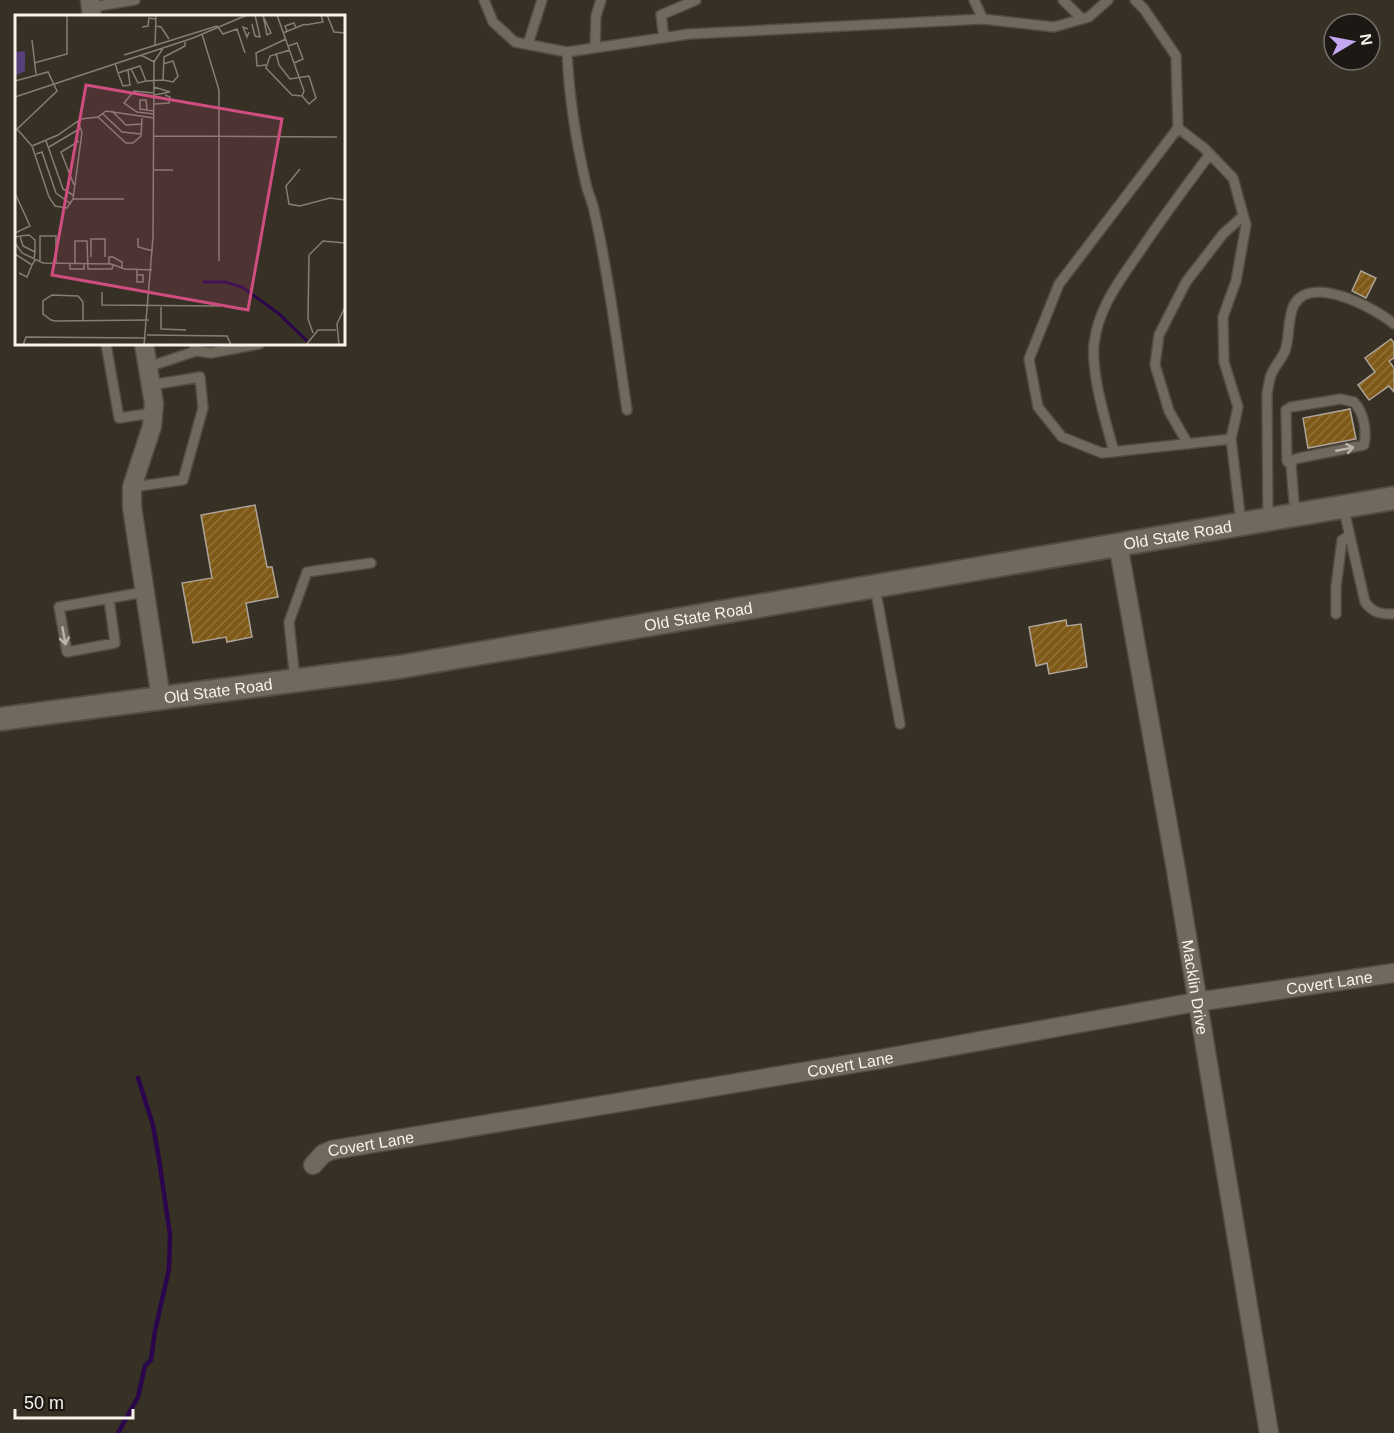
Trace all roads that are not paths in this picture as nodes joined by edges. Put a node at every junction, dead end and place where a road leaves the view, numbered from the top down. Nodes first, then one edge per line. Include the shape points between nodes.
1 (135, 0) edge
2 (484, 0) edge
3 (542, 0) edge
4 (601, 0) edge
5 (696, 0) edge
6 (974, 0) edge
7 (1063, 0) edge
8 (1108, 0) edge
9 (1135, 0) edge
10 (91, 8) edge
11 (983, 19) junction
12 (1082, 19) junction
13 (664, 38) junction
14 (528, 44) junction
15 (595, 48) junction
16 (567, 52) junction
17 (1178, 128) junction
18 (1210, 154) junction
19 (1244, 216) junction
20 (1394, 324) edge
21 (106, 345) edge
22 (144, 345) edge
23 (254, 345) edge
24 (195, 347) edge
25 (149, 376) junction
26 (627, 411) dead end
27 (153, 413) junction
28 (1231, 439) junction
29 (1188, 444) junction
30 (1114, 452) junction
31 (1291, 465) junction
32 (132, 487) junction
33 (1394, 498) edge
34 (1343, 506) junction
35 (1295, 514) junction
36 (1268, 519) junction
37 (1241, 523) junction
38 (1349, 536) junction
39 (1118, 544) junction
40 (371, 563) dead end
41 (875, 585) junction
42 (145, 592) junction
43 (109, 599) junction
44 (1336, 614) dead end
45 (1394, 614) edge
46 (295, 681) junction
47 (161, 699) junction
48 (0, 719) edge
49 (900, 724) dead end
50 (1394, 973) edge
51 (1196, 1002) junction
52 (313, 1165) dead end
53 (1269, 1433) edge

1 - 10 lane
2 - 14 lane via 493,22 515,42
3 - 14 lane
4 - 15 lane
5 - 13 lane via 661,15
6 - 11 lane
7 - 12 lane
8 - 12 lane
9 - 17 lane via 1176,56
11 - 12 lane via 1054,27
11 - 13 lane
13 - 15 lane
14 - 16 lane
15 - 16 lane
16 - 26 lane via 577,136 606,270
17 - 18 lane
17 - 30 lane via 1059,284 1029,359 1038,407 1062,437 1102,453
18 - 19 lane via 1233,178
18 - 30 lane via 1137,254 1102,312 1094,345 1097,383
19 - 28 lane via 1246,225 1236,281 1223,317 1224,362 1238,407
19 - 29 lane via 1223,234 1186,282 1159,334 1155,364 1169,411
20 - 36 lane via 1334,292 1312,293 1294,304 1285,351 1271,375 1267,394
21 - 27 lane via 118,418
22 - 25 street
23 - 24 lane via 212,353
24 - 25 lane
25 - 27 street
25 - 32 lane via 200,377 203,408 183,480
27 - 32 street
28 - 29 lane
28 - 37 lane
29 - 30 lane
31 -> 31 lane via 1299,458 1364,445 1362,414 1354,402 1341,399 1286,410 1287,461
31 - 35 lane
32 - 42 street
33 - 34 street, Old State Road
34 - 35 street, Old State Road
34 - 38 lane
35 - 36 street, Old State Road
36 - 37 street, Old State Road
37 - 39 street, Old State Road
38 - 44 lane via 1342,540
38 - 45 lane via 1365,602 1378,614
39 - 41 street, Old State Road
39 - 51 street, Macklin Drive
40 - 46 lane via 307,572 289,622
41 - 46 street, Old State Road via 399,667
41 - 49 lane
42 - 43 lane
42 - 47 street
43 -> 43 lane via 59,608 67,652 115,643
46 - 47 street, Old State Road
47 - 48 street, Old State Road
50 - 51 street, Covert Lane
51 - 52 street, Covert Lane via 332,1150
51 - 53 street, Macklin Drive

